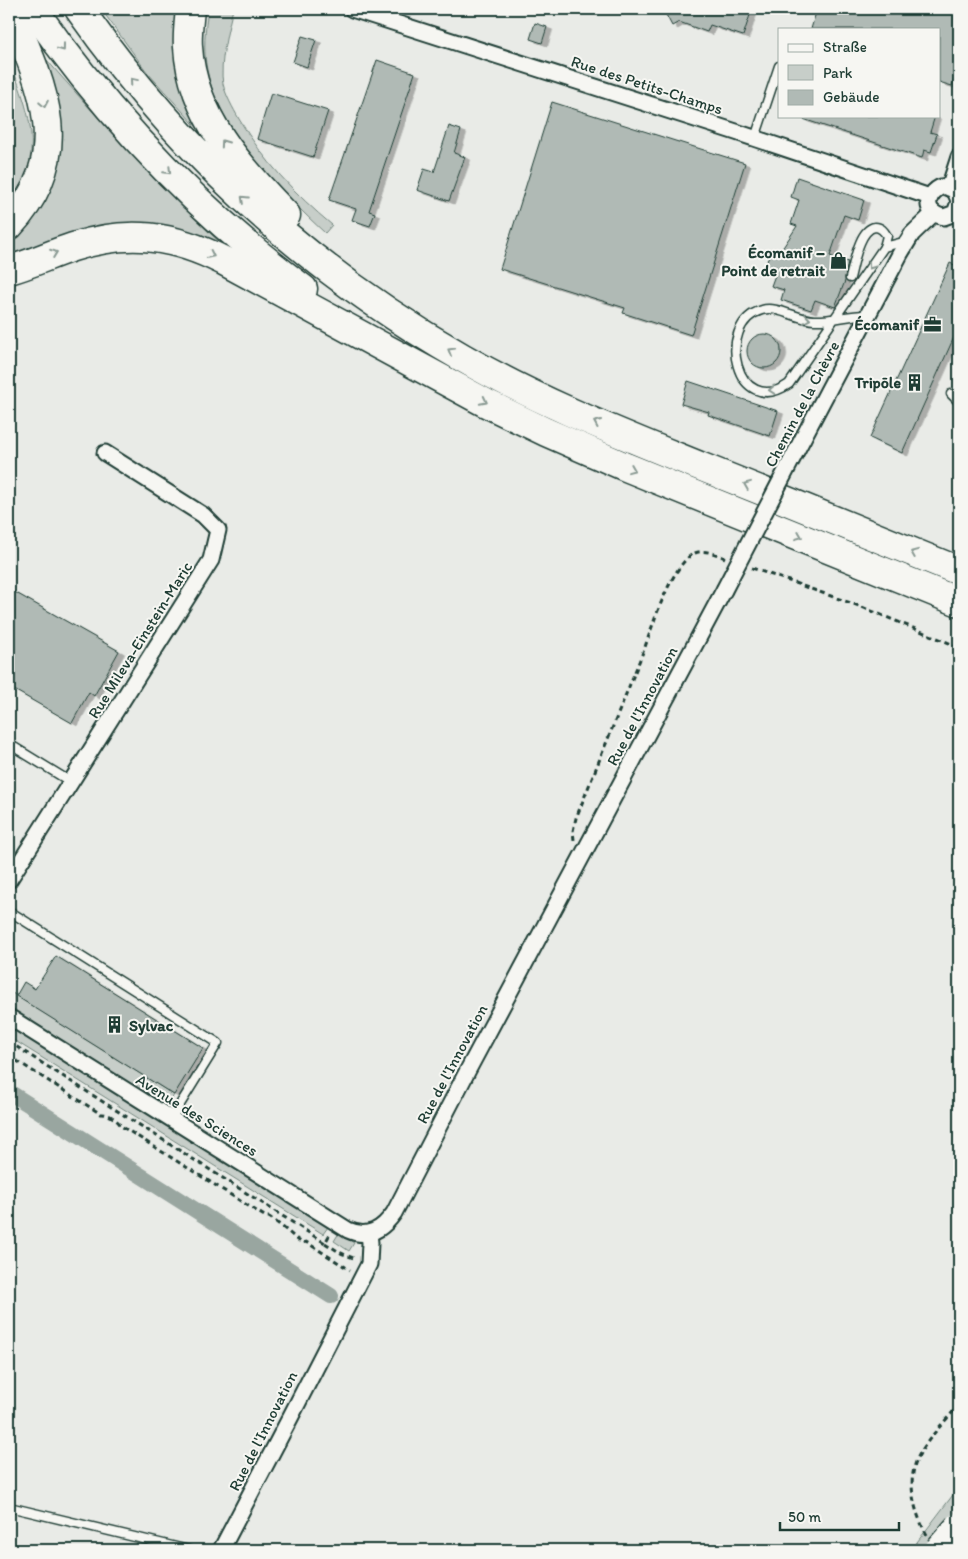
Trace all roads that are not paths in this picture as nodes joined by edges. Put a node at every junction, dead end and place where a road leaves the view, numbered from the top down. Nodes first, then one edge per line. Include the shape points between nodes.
1 (9, 9) edge
2 (33, 9) edge
3 (79, 9) edge
4 (190, 9) edge
5 (352, 9) edge
6 (778, 69) edge
7 (755, 138) junction
8 (959, 158) edge
9 (949, 188) junction
10 (930, 197) junction
11 (959, 205) edge
12 (934, 213) junction
13 (9, 226) edge
14 (909, 240) junction
15 (884, 247) junction
16 (9, 270) edge
17 (850, 278) dead end
18 (868, 315) junction
19 (835, 318) junction
20 (422, 334) junction
21 (441, 378) junction
22 (951, 394) dead end
23 (959, 402) edge
24 (105, 453) dead end
25 (959, 571) edge
26 (724, 590) joint
27 (959, 602) edge
28 (9, 744) edge
29 (71, 782) junction
30 (9, 880) edge
31 (9, 911) edge
32 (9, 1017) edge
33 (171, 1119) junction
34 (369, 1233) junction
35 (9, 1507) edge
36 (959, 1526) edge
37 (935, 1545) edge
38 (189, 1550) edge
39 (221, 1550) edge

1 -> 13 highway via 40,85 47,130 41,176 26,206
2 -> 21 highway via 71,61 134,136 221,222 324,304 395,352
20 -> 3 highway via 369,300 308,254 232,187 160,114
20 -> 4 highway via 295,224 252,179 223,142 205,112 192,76 188,48
5 - 7 street, Rue des Petits-Champs
6 - 7 lane
7 - 10 street, Rue des Petits-Champs
8 - 9 street
9 - 10 street via 937,188
9 - 11 street via 954,191
10 - 12 street via 930,208
11 - 12 street via 955,213 944,217
12 - 14 street, Chemin de la Chèvre
14 - 15 lane
14 - 18 street, Chemin de la Chèvre
15 - 17 lane via 887,236 882,228 870,229 862,237
15 -> 19 lane
16 -> 21 highway via 101,239 143,236 175,241 215,257
18 - 19 lane
18 - 26 street, Chemin de la Chèvre, bridge
19 -> 19 lane via 789,384 780,390 771,392 753,388 737,369 736,343 743,324 760,310 768,308 815,320
25 -> 20 highway via 586,418 488,372
21 -> 27 highway via 586,450
22 - 23 lane
24 - 29 street, Rue Mileva-Einstein-Maric via 203,515 218,530 211,560
26 - 34 street, Rue de l'Innovation via 394,1213 387,1222
28 - 29 lane
29 - 30 street, Rue Mileva-Einstein-Maric
31 - 33 lane via 218,1043
32 - 33 street, Avenue des Sciences
33 - 34 street, Avenue des Sciences via 348,1230
34 - 39 street, Rue de l'Innovation via 366,1270
35 - 38 lane
36 - 37 highway, bridge

